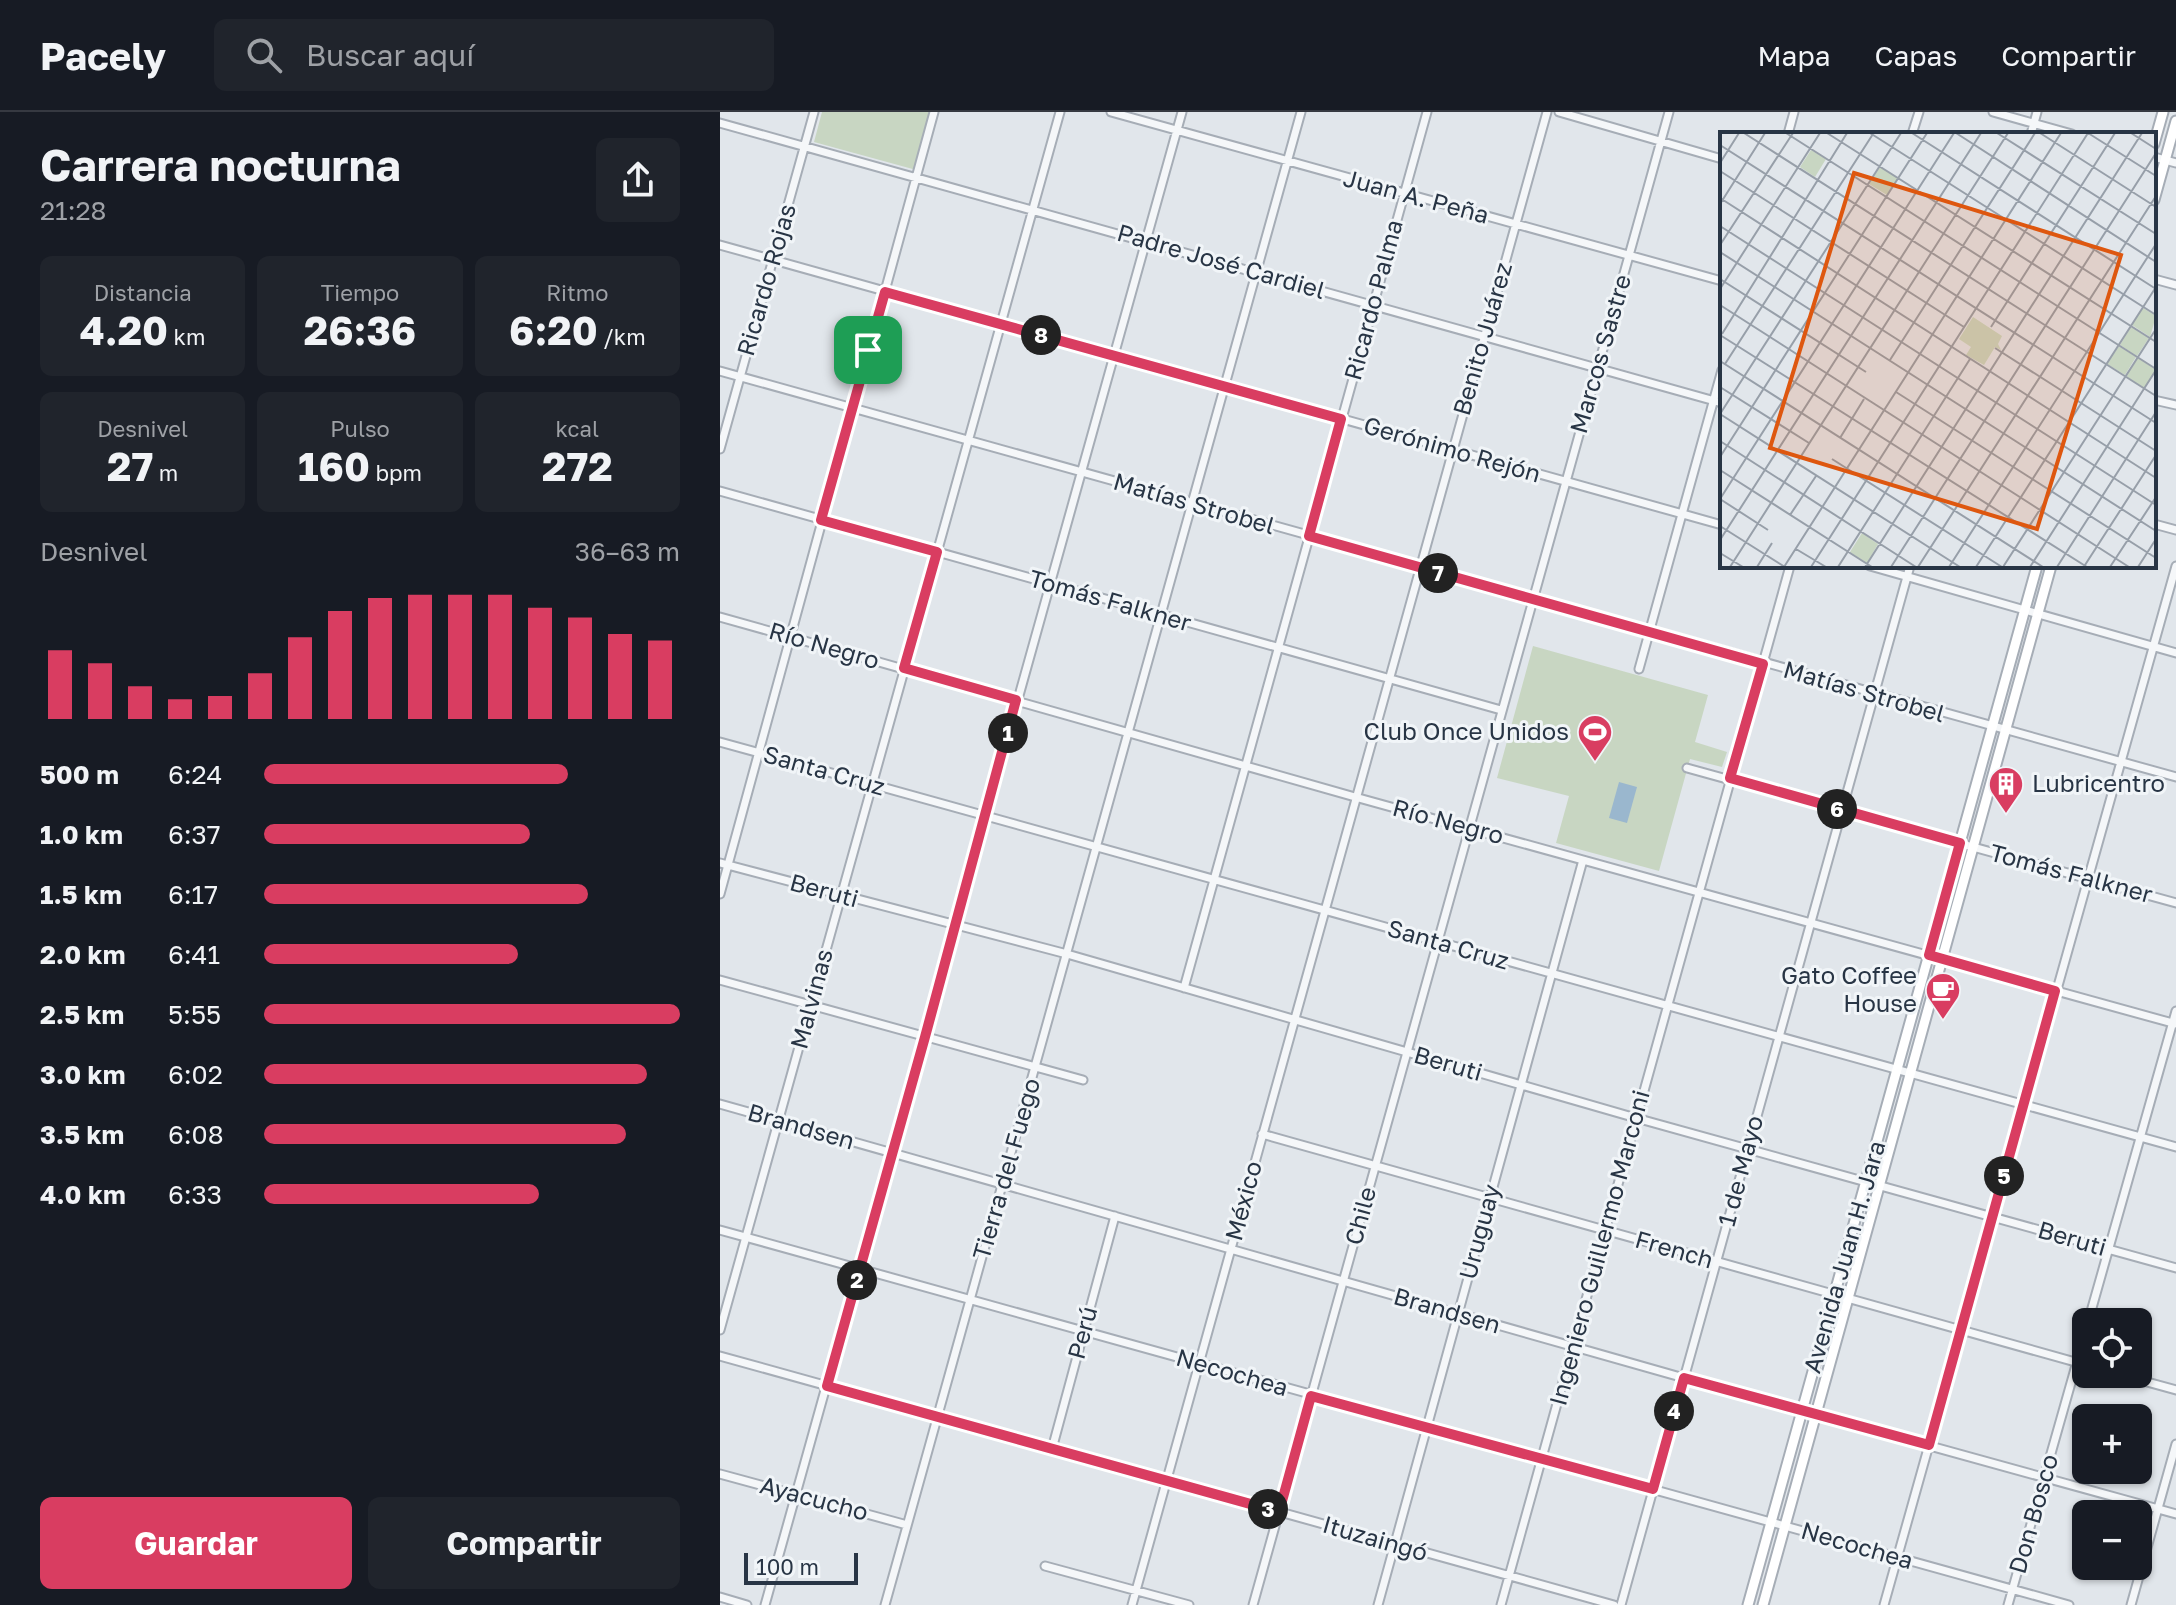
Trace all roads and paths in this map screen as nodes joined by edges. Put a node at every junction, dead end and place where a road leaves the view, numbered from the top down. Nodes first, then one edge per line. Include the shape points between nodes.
1 (814, 112) edge
2 (934, 112) edge
3 (1060, 112) edge
4 (1111, 112) edge
5 (1182, 112) edge
6 (1301, 112) edge
7 (1427, 112) edge
8 (1547, 112) edge
9 (1559, 112) edge
10 (1669, 112) edge
11 (1794, 112) edge
12 (1919, 112) edge
13 (1993, 112) edge
14 (2037, 112) edge
15 (2163, 112) edge
16 (2176, 121) edge
17 (720, 123) edge
18 (2034, 123) junction
19 (1177, 130) junction
20 (1789, 132) edge
21 (1913, 132) edge
22 (2032, 132) edge
23 (2065, 132) edge
24 (2156, 137) edge
25 (1661, 142) junction
26 (805, 146) junction
27 (1720, 158) edge
28 (2156, 158) edge
29 (2165, 160) junction
30 (1288, 161) junction
31 (2176, 163) edge
32 (916, 178) junction
33 (1404, 193) junction
34 (2156, 193) edge
35 (1032, 210) junction
36 (1516, 224) junction
37 (1146, 242) junction
38 (720, 245) edge
39 (1628, 255) junction
40 (773, 260) junction
41 (1257, 272) junction
42 (1720, 280) edge
43 (2156, 280) edge
44 (2176, 285) edge
45 (885, 292) junction
46 (1373, 305) junction
47 (1000, 324) junction
48 (1485, 335) junction
49 (1114, 355) junction
50 (1597, 368) junction
51 (720, 371) edge
52 (740, 377) junction
53 (1225, 386) junction
54 (2156, 400) edge
55 (1718, 402) edge
56 (2176, 405) edge
57 (852, 409) junction
58 (1341, 419) junction
59 (968, 441) junction
60 (1453, 448) junction
61 (720, 449) edge
62 (1082, 473) junction
63 (1565, 481) junction
64 (720, 491) edge
65 (1192, 504) junction
66 (1682, 514) junction
67 (821, 520) junction
68 (1720, 524) edge
69 (2156, 525) edge
70 (2176, 530) edge
71 (1309, 536) junction
72 (937, 552) junction
73 (2176, 566) edge
74 (1420, 568) junction
75 (1789, 568) edge
76 (1877, 568) edge
77 (1909, 568) edge
78 (2036, 568) edge
79 (2050, 568) edge
80 (1907, 577) junction
81 (1050, 584) junction
82 (1532, 599) junction
83 (2025, 610) junction
84 (2038, 614) junction
85 (1160, 615) junction
86 (720, 617) edge
87 (1649, 632) junction
88 (789, 636) junction
89 (2154, 646) junction
90 (1278, 648) junction
91 (2176, 653) edge
92 (1763, 664) junction
93 (904, 668) junction
94 (1639, 669) dead end
95 (1389, 679) junction
96 (1874, 695) junction
97 (1016, 700) junction
98 (1501, 710) junction
99 (1992, 728) junction
100 (1128, 732) junction
101 (2005, 732) junction
102 (720, 742) edge
103 (760, 753) junction
104 (2121, 762) junction
105 (1245, 766) junction
106 (1687, 768) dead end
107 (2176, 777) edge
108 (1730, 778) junction
109 (872, 784) junction
110 (1355, 797) junction
111 (1842, 811) junction
112 (986, 816) junction
113 (1468, 828) junction
114 (1960, 843) junction
115 (1097, 847) junction
116 (1973, 847) junction
117 (1583, 860) junction
118 (724, 864) edge
119 (2089, 879) junction
120 (1214, 880) junction
121 (1698, 892) junction
122 (720, 894) edge
123 (841, 896) junction
124 (2176, 903) edge
125 (1324, 910) junction
126 (1810, 923) junction
127 (956, 924) junction
128 (1437, 942) junction
129 (1067, 954) junction
130 (1929, 955) junction
131 (1942, 958) junction
132 (1552, 974) junction
133 (720, 980) edge
134 (1184, 988) junction
135 (2055, 991) junction
136 (810, 1005) junction
137 (1667, 1006) junction
138 (2176, 1011) edge
139 (1294, 1019) junction
140 (2174, 1024) edge
141 (1778, 1036) junction
142 (925, 1037) junction
143 (1406, 1052) junction
144 (1035, 1067) junction
145 (1897, 1070) junction
146 (1910, 1073) junction
147 (1083, 1080) dead end
148 (1521, 1085) junction
149 (720, 1104) edge
150 (2024, 1105) junction
151 (1636, 1118) junction
152 (778, 1121) junction
153 (1262, 1134) junction
154 (2140, 1137) junction
155 (2176, 1147) edge
156 (1747, 1149) junction
157 (893, 1153) junction
158 (1375, 1166) junction
159 (1866, 1182) junction
160 (1002, 1185) junction
161 (1879, 1185) junction
162 (1490, 1197) junction
163 (1115, 1216) junction
164 (1992, 1217) junction
165 (720, 1230) edge
166 (1605, 1230) junction
167 (746, 1237) junction
168 (1230, 1249) junction
169 (2109, 1249) junction
170 (1716, 1262) junction
171 (2176, 1268) edge
172 (860, 1269) junction
173 (1343, 1281) junction
174 (1834, 1295) junction
175 (1848, 1299) junction
176 (970, 1300) junction
177 (2092, 1308) edge
178 (1458, 1314) junction
179 (720, 1330) edge
180 (1961, 1330) junction
181 (1084, 1332) junction
182 (1573, 1346) junction
183 (720, 1356) edge
184 (2072, 1361) edge
185 (1199, 1363) junction
186 (1684, 1378) junction
187 (2072, 1380) edge
188 (2152, 1383) edge
189 (827, 1386) junction
190 (2176, 1390) edge
191 (1311, 1396) junction
192 (1802, 1410) junction
193 (1816, 1413) junction
194 (937, 1417) junction
195 (1427, 1427) junction
196 (2176, 1444) edge
197 (1929, 1445) junction
198 (1052, 1449) junction
199 (1542, 1458) junction
200 (720, 1474) edge
201 (2045, 1477) junction
202 (1167, 1479) junction
203 (1653, 1489) junction
204 (796, 1495) junction
205 (2158, 1508) junction
206 (1279, 1512) junction
207 (2176, 1514) edge
208 (1771, 1523) junction
209 (907, 1525) junction
210 (1785, 1526) junction
211 (1395, 1544) junction
212 (1897, 1557) junction
213 (1045, 1566) dead end
214 (1509, 1577) junction
215 (2013, 1589) junction
216 (1136, 1590) junction
217 (720, 1597) edge
218 (747, 1605) edge
219 (765, 1605) edge
220 (885, 1605) edge
221 (1132, 1605) edge
222 (1189, 1605) edge
223 (1253, 1605) edge
224 (1378, 1605) edge
225 (1501, 1605) edge
226 (1614, 1605) edge
227 (1621, 1605) edge
228 (1748, 1605) edge
229 (1763, 1605) edge
230 (1884, 1605) edge
231 (2008, 1605) edge
232 (2069, 1605) edge
233 (2131, 1605) edge

1 - 26 street, Ricardo Rojas
2 - 32 street
3 - 35 street, Malvinas
4 - 19 street, Juan A. Peña
5 - 19 street
6 - 30 street, Tierra del Fuego
7 - 33 street, Ricardo Palma
8 - 36 street, Benito Juárez
9 - 25 street
10 - 25 street, Marcos Sastre
11 - 20 street
12 - 21 street
13 - 18 street
14 - 18 street
15 - 24 main road
16 - 29 main road
17 - 26 street, Padre José Cardiel
18 - 22 street
18 - 23 street
19 - 30 street, Juan A. Peña
19 - 37 street
25 - 27 street
25 - 39 street, Marcos Sastre
26 - 32 street, Padre José Cardiel
26 - 40 street, Ricardo Rojas
28 - 29 street
29 - 31 street
29 - 34 main road
30 - 33 street, Juan A. Peña
30 - 41 street, Tierra del Fuego
32 - 35 street, Padre José Cardiel
32 - 45 street
33 - 36 street, Juan A. Peña
33 - 46 street, Ricardo Palma
35 - 37 street, Padre José Cardiel
35 - 47 street, Malvinas
36 - 39 street, Juan A. Peña
36 - 48 street, Benito Juárez
37 - 41 street, Padre José Cardiel
37 - 49 street
38 - 40 street, Gerónimo Rejón
39 - 42 street, Juan A. Peña
39 - 50 street, Marcos Sastre
40 - 45 street, Gerónimo Rejón
40 - 52 street, Ricardo Rojas
41 - 46 street, Padre José Cardiel
41 - 53 street, Tierra del Fuego
43 - 44 street
45 - 47 street, Gerónimo Rejón
45 - 57 street
46 - 48 street, Padre José Cardiel
46 - 58 street, Ricardo Palma
47 - 49 street, Gerónimo Rejón
47 - 59 street, Malvinas
48 - 50 street, Padre José Cardiel
48 - 60 street, Benito Juárez
49 - 53 street, Gerónimo Rejón
49 - 62 street
50 - 55 street, Padre José Cardiel
50 - 63 street, Marcos Sastre
51 - 52 street, Matías Strobel
52 - 57 street, Matías Strobel
52 - 61 street, Ricardo Rojas
53 - 58 street, Gerónimo Rejón
53 - 65 street, Tierra del Fuego
54 - 56 street
55 - 66 street
57 - 59 street, Matías Strobel
57 - 67 street
58 - 60 street, Gerónimo Rejón
58 - 71 street, Ricardo Palma
59 - 62 street, Matías Strobel
59 - 72 street, Malvinas
60 - 63 street, Gerónimo Rejón
60 - 74 street, Benito Juárez
62 - 65 street, Matías Strobel
62 - 81 street
63 - 66 street, Gerónimo Rejón
63 - 82 street, Marcos Sastre
64 - 67 street, Tomás Falkner
65 - 71 street, Matías Strobel
65 - 85 street, Tierra del Fuego
66 - 68 street, Gerónimo Rejón
66 - 87 street
67 - 72 street, Tomás Falkner
67 - 88 street
69 - 70 street
71 - 74 street, Matías Strobel
71 - 90 street, Ricardo Palma
72 - 81 street, Tomás Falkner
72 - 93 street, Malvinas
73 - 89 street
74 - 82 street, Matías Strobel
74 - 95 street, Benito Juárez
75 - 92 street, Ingeniero Guillermo Marconi
76 - 80 street
77 - 80 street, 1 de Mayo
78 - 83 main road, Avenida Juan H. Jara
79 - 84 main road, Avenida Juan H. Jara
80 - 83 street
80 - 96 street, 1 de Mayo
81 - 85 street, Tomás Falkner
81 - 97 street
82 - 87 street, Matías Strobel
82 - 98 street, Marcos Sastre
83 - 84 street
83 - 99 main road, Avenida Juan H. Jara
84 - 89 street
84 - 101 main road, Avenida Juan H. Jara
85 - 90 street, Tomás Falkner
85 - 100 street, Tierra del Fuego
86 - 88 street, Río Negro
87 - 92 street, Matías Strobel
87 - 94 street
88 - 93 street, Río Negro
88 - 103 street
89 - 91 street
89 - 104 street
90 - 95 street, Tomás Falkner
90 - 105 street, Ricardo Palma
92 - 96 street, Matías Strobel
92 - 108 street, Ingeniero Guillermo Marconi
93 - 97 street, Río Negro
93 - 109 street, Malvinas
95 - 98 street, Tomás Falkner
95 - 110 street, Benito Juárez
96 - 99 street, Matías Strobel
96 - 111 street, 1 de Mayo
97 - 100 street, Río Negro
97 - 112 street
98 - 113 street, Marcos Sastre
99 - 101 street, Matías Strobel
99 - 114 main road, Avenida Juan H. Jara
100 - 105 street, Río Negro
100 - 115 street, Tierra del Fuego
101 - 104 street, Matías Strobel
101 - 116 main road, Avenida Juan H. Jara
102 - 103 street, Santa Cruz
103 - 109 street, Santa Cruz
103 - 118 street
104 - 107 street, Matías Strobel
104 - 119 street
105 - 110 street, Río Negro
105 - 120 street
106 - 108 street, Tomás Falkner
108 - 111 street, Tomás Falkner
108 - 121 street, Ingeniero Guillermo Marconi
109 - 112 street, Santa Cruz
109 - 123 street, Malvinas
110 - 113 street, Río Negro
110 - 125 street, México
111 - 114 street, Tomás Falkner
111 - 126 street, 1 de Mayo
112 - 115 street, Santa Cruz
112 - 127 street
113 - 117 street, Río Negro
113 - 128 street, Chile
114 - 116 street, Tomás Falkner
114 - 130 main road, Avenida Juan H. Jara
115 - 120 street, Santa Cruz
115 - 129 street, Tierra del Fuego
116 - 119 street, Tomás Falkner
116 - 131 main road, Avenida Juan H. Jara
117 - 121 street, Río Negro
117 - 132 street, Uruguay
118 - 122 street
118 - 123 street, Beruti
119 - 124 street, Tomás Falkner
119 - 135 street
120 - 125 street, Santa Cruz
120 - 134 street
121 - 126 street, Río Negro
121 - 137 street, Ingeniero Guillermo Marconi
123 - 127 street, Beruti
123 - 136 street, Malvinas
125 - 128 street, Santa Cruz
125 - 139 street, México
126 - 130 street, Río Negro
126 - 141 street, 1 de Mayo
127 - 129 street, Beruti
127 - 142 street
128 - 132 street, Santa Cruz
128 - 143 street, Chile
129 - 134 street, Beruti
129 - 144 street, Tierra del Fuego
130 - 131 street, Río Negro
130 - 145 main road, Avenida Juan H. Jara
131 - 135 street, Río Negro
131 - 146 main road, Avenida Juan H. Jara
132 - 137 street, Santa Cruz
132 - 148 street, Uruguay
133 - 136 street
134 - 139 street, Beruti
135 - 140 street, Río Negro
135 - 150 street
136 - 142 street
136 - 152 street, Malvinas
137 - 141 street, Santa Cruz
137 - 151 street, Ingeniero Guillermo Marconi
138 - 140 street
139 - 143 street, Beruti
139 - 153 street, México
140 - 154 street
141 - 145 street, Santa Cruz
141 - 156 street, 1 de Mayo
142 - 144 street
142 - 157 street
143 - 148 street, Beruti
143 - 158 street, Chile
144 - 147 street
144 - 160 street, Tierra del Fuego
145 - 146 street, Santa Cruz
145 - 159 main road, Avenida Juan H. Jara
146 - 150 street, Santa Cruz
146 - 161 main road, Avenida Juan H. Jara
148 - 151 street, Beruti
148 - 162 street, Uruguay
149 - 152 street, Brandsen
150 - 154 street, Santa Cruz
150 - 164 street
151 - 156 street, Beruti
151 - 166 street, Ingeniero Guillermo Marconi
152 - 157 street, Brandsen
152 - 167 street, Malvinas
153 - 158 street, French
153 - 168 street, México
154 - 155 street, Santa Cruz
154 - 169 street
156 - 159 street, Beruti
156 - 170 street, 1 de Mayo
157 - 160 street, Brandsen
157 - 172 street
158 - 162 street, French
158 - 173 street, Chile
159 - 161 street, Beruti
159 - 174 main road, Avenida Juan H. Jara
160 - 163 street, Brandsen
160 - 176 street, Tierra del Fuego
161 - 164 street, Beruti
161 - 175 main road, Avenida Juan H. Jara
162 - 166 street, French
162 - 178 street, Uruguay
163 - 168 street, Brandsen
163 - 181 street, Perú
164 - 169 street, Beruti
164 - 180 street
165 - 167 street, Necochea
166 - 170 street, French
166 - 182 street, Ingeniero Guillermo Marconi
167 - 172 street, Necochea
167 - 179 street, Malvinas
168 - 173 street, Brandsen
168 - 185 street, México
169 - 171 street, Beruti
169 - 177 street
170 - 174 street, French
170 - 186 street, 1 de Mayo
172 - 176 street, Necochea
172 - 189 street
173 - 178 street, Brandsen
173 - 191 street, Chile
174 - 175 street, French
174 - 192 main road, Avenida Juan H. Jara
175 - 180 street, French
175 - 193 main road, Avenida Juan H. Jara
176 - 181 street, Necochea
176 - 194 street, Tierra del Fuego
178 - 182 street, Brandsen
178 - 195 street, Uruguay
180 - 184 street, French
180 - 197 street
181 - 185 street, Necochea
181 - 198 street, Perú
182 - 186 street, Brandsen
182 - 199 street, Ingeniero Guillermo Marconi
183 - 189 street, Ituzaingó
185 - 191 street, Necochea
185 - 202 street, México
186 - 192 street, Brandsen
186 - 203 street, 1 de Mayo
187 - 201 street, Don Bosco
188 - 190 street
189 - 194 street, Ituzaingó
189 - 204 street
191 - 195 street, Necochea
191 - 206 street, Chile
192 - 193 street, Brandsen
192 - 208 main road, Avenida Juan H. Jara
193 - 197 street, Brandsen
193 - 210 main road, Avenida Juan H. Jara
194 - 198 street, Ituzaingó
194 - 209 street, Tierra del Fuego
195 - 199 street, Necochea
195 - 211 street, Uruguay
196 - 205 street
197 - 201 street, Brandsen
197 - 212 street
198 - 202 street, Ituzaingó
199 - 203 street, Necochea
199 - 214 street, Ingeniero Guillermo Marconi
200 - 204 street, Ayacucho
201 - 205 street, Brandsen
201 - 215 street, Don Bosco
202 - 206 street, Ituzaingó
202 - 216 street, México
203 - 208 street, Necochea
203 - 227 street, 1 de Mayo
204 - 209 street, Ayacucho
204 - 219 street
205 - 207 street, Brandsen
205 - 233 street
206 - 211 street, Ituzaingó
206 - 223 street, Chile
208 - 210 street, Necochea
208 - 228 main road, Avenida Juan H. Jara
209 - 220 street, Tierra del Fuego
210 - 212 street, Necochea
210 - 229 main road, Avenida Juan H. Jara
211 - 214 street, Ituzaingó
211 - 224 street, Uruguay
212 - 215 street, Necochea
212 - 230 street
213 - 216 street
214 - 225 street, Ingeniero Guillermo Marconi
214 - 226 street, Ituzaingó
215 - 231 street, Don Bosco
215 - 232 street, Necochea
216 - 221 street, México
216 - 222 street
217 - 218 street

